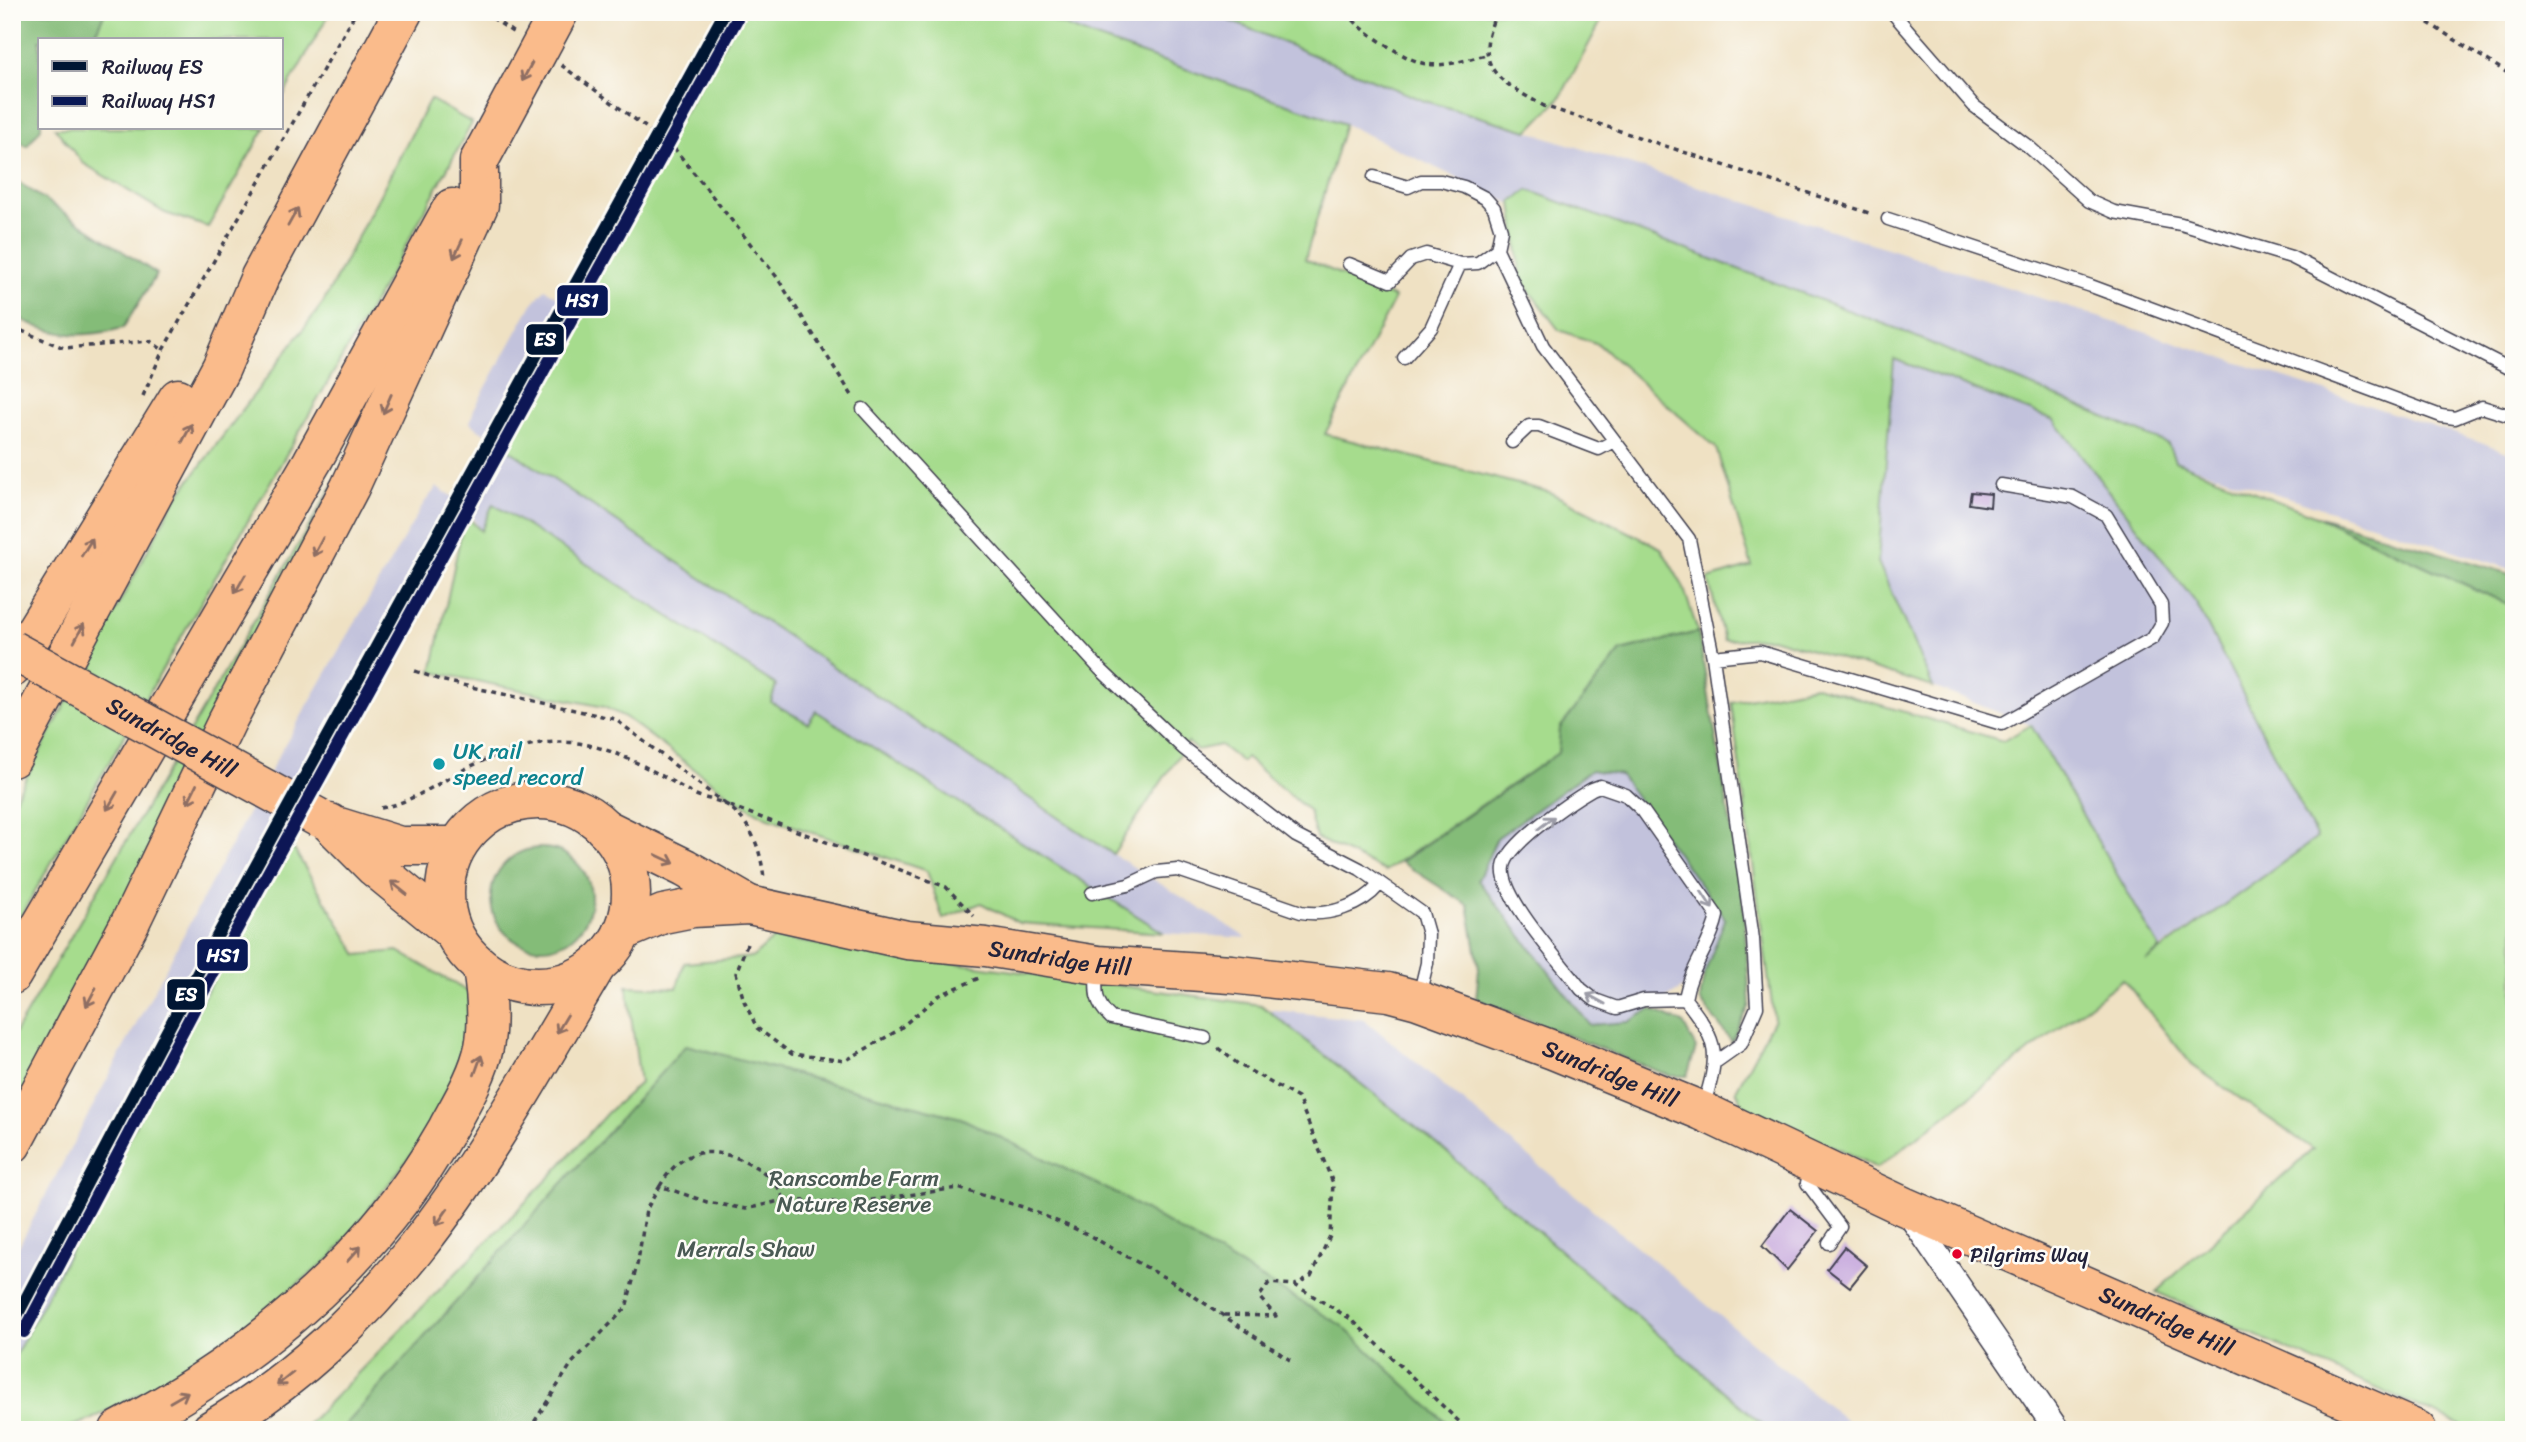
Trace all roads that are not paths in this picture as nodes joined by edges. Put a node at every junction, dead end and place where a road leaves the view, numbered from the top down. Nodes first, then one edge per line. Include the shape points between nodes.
1 (403, 12) edge
2 (559, 12) edge
3 (1892, 12) edge
4 (1374, 177) dead end
5 (1888, 219) road end
6 (1497, 250) junction
7 (1349, 264) dead end
8 (1460, 264) junction
9 (401, 332) junction
10 (198, 353) junction
11 (1404, 358) dead end
12 (2514, 371) edge
13 (863, 409) road end
14 (2514, 417) edge
15 (1614, 441) junction
16 (1512, 442) dead end
17 (2001, 485) dead end
18 (12, 650) edge
19 (1713, 657) junction
20 (12, 668) edge
21 (12, 758) edge
22 (325, 821) junction
23 (604, 828) junction
24 (456, 846) junction
25 (1379, 885) junction
26 (757, 892) junction
27 (1092, 893) dead end
28 (452, 931) junction
29 (623, 932) junction
30 (597, 965) junction
31 (1098, 965) junction
32 (482, 968) junction
33 (12, 975) edge
34 (1403, 996) junction
35 (1685, 999) junction
36 (1205, 1038) road end
37 (1717, 1062) junction
38 (1702, 1111) junction
39 (12, 1144) edge
40 (1813, 1163) junction
41 (1903, 1206) junction
42 (1829, 1242) dead end
43 (119, 1430) edge
44 (211, 1430) edge
45 (2057, 1430) edge
46 (2417, 1430) edge

10 -> 1 main road via 260,277
2 -> 9 main road, bridge via 479,161 479,205
3 - 12 lane via 1973,106 2029,147 2089,201 2110,211 2181,224 2291,257
4 - 6 lane via 1408,187 1421,181 1441,181 1485,198 1500,220
5 - 14 lane via 2091,286 2441,416 2455,418 2482,407
6 - 8 lane via 1478,263
6 - 15 lane via 1543,346
7 - 8 lane via 1390,281 1411,259 1426,254
8 - 11 lane via 1432,328
9 -> 33 main road via 312,462
9 -> 39 main road via 350,487 227,721 131,921
20 -> 10 main road
21 -> 10 main road
13 - 25 lane via 1146,714 1206,768 1286,829 1360,869
15 - 16 lane via 1599,449 1529,426
15 - 19 lane via 1689,539
17 - 19 lane via 2073,497 2106,515 2161,605 2162,623 2153,638 2002,724 1759,652
18 - 22 main road, Sundridge Hill, bridge
19 - 37 lane via 1753,939 1757,1007 1741,1044
22 - 24 main road, Sundridge Hill via 400,846
28 -> 22 main road, Sundridge Hill
23 - 24 main road via 582,810 554,801 526,800 498,808
23 -> 26 main road, Sundridge Hill via 685,868
23 - 29 main road via 621,850 629,877 630,905
24 - 28 main road via 446,874 445,903
25 - 27 lane via 1370,895 1325,914 1311,914 1175,870
25 - 34 lane via 1420,912 1427,924 1427,958
26 - 29 main road, Sundridge Hill via 663,914
26 - 31 main road, Sundridge Hill via 907,940
28 - 32 main road
29 - 30 main road
30 - 32 main road via 570,981 540,986 509,982
30 -> 44 main road via 482,1157 398,1274 356,1320 271,1390
31 - 34 main road, Sundridge Hill via 1231,974
31 - 36 lane via 1095,995 1111,1018
43 -> 32 main road via 190,1390 269,1336 333,1277 390,1212 432,1154 477,1068 486,1019
34 - 38 main road, Sundridge Hill
35 -> 35 lane via 1649,999 1617,1009 1592,998 1579,987 1506,886 1504,867 1515,847 1595,787 1626,795 1643,811 1717,916 1713,936 1688,977
35 - 37 lane via 1705,1025
37 - 38 lane
38 - 40 main road, Sundridge Hill
40 - 41 main road, Sundridge Hill
40 - 42 lane via 1807,1183 1840,1227
41 - 45 street
41 - 46 main road, Sundridge Hill

